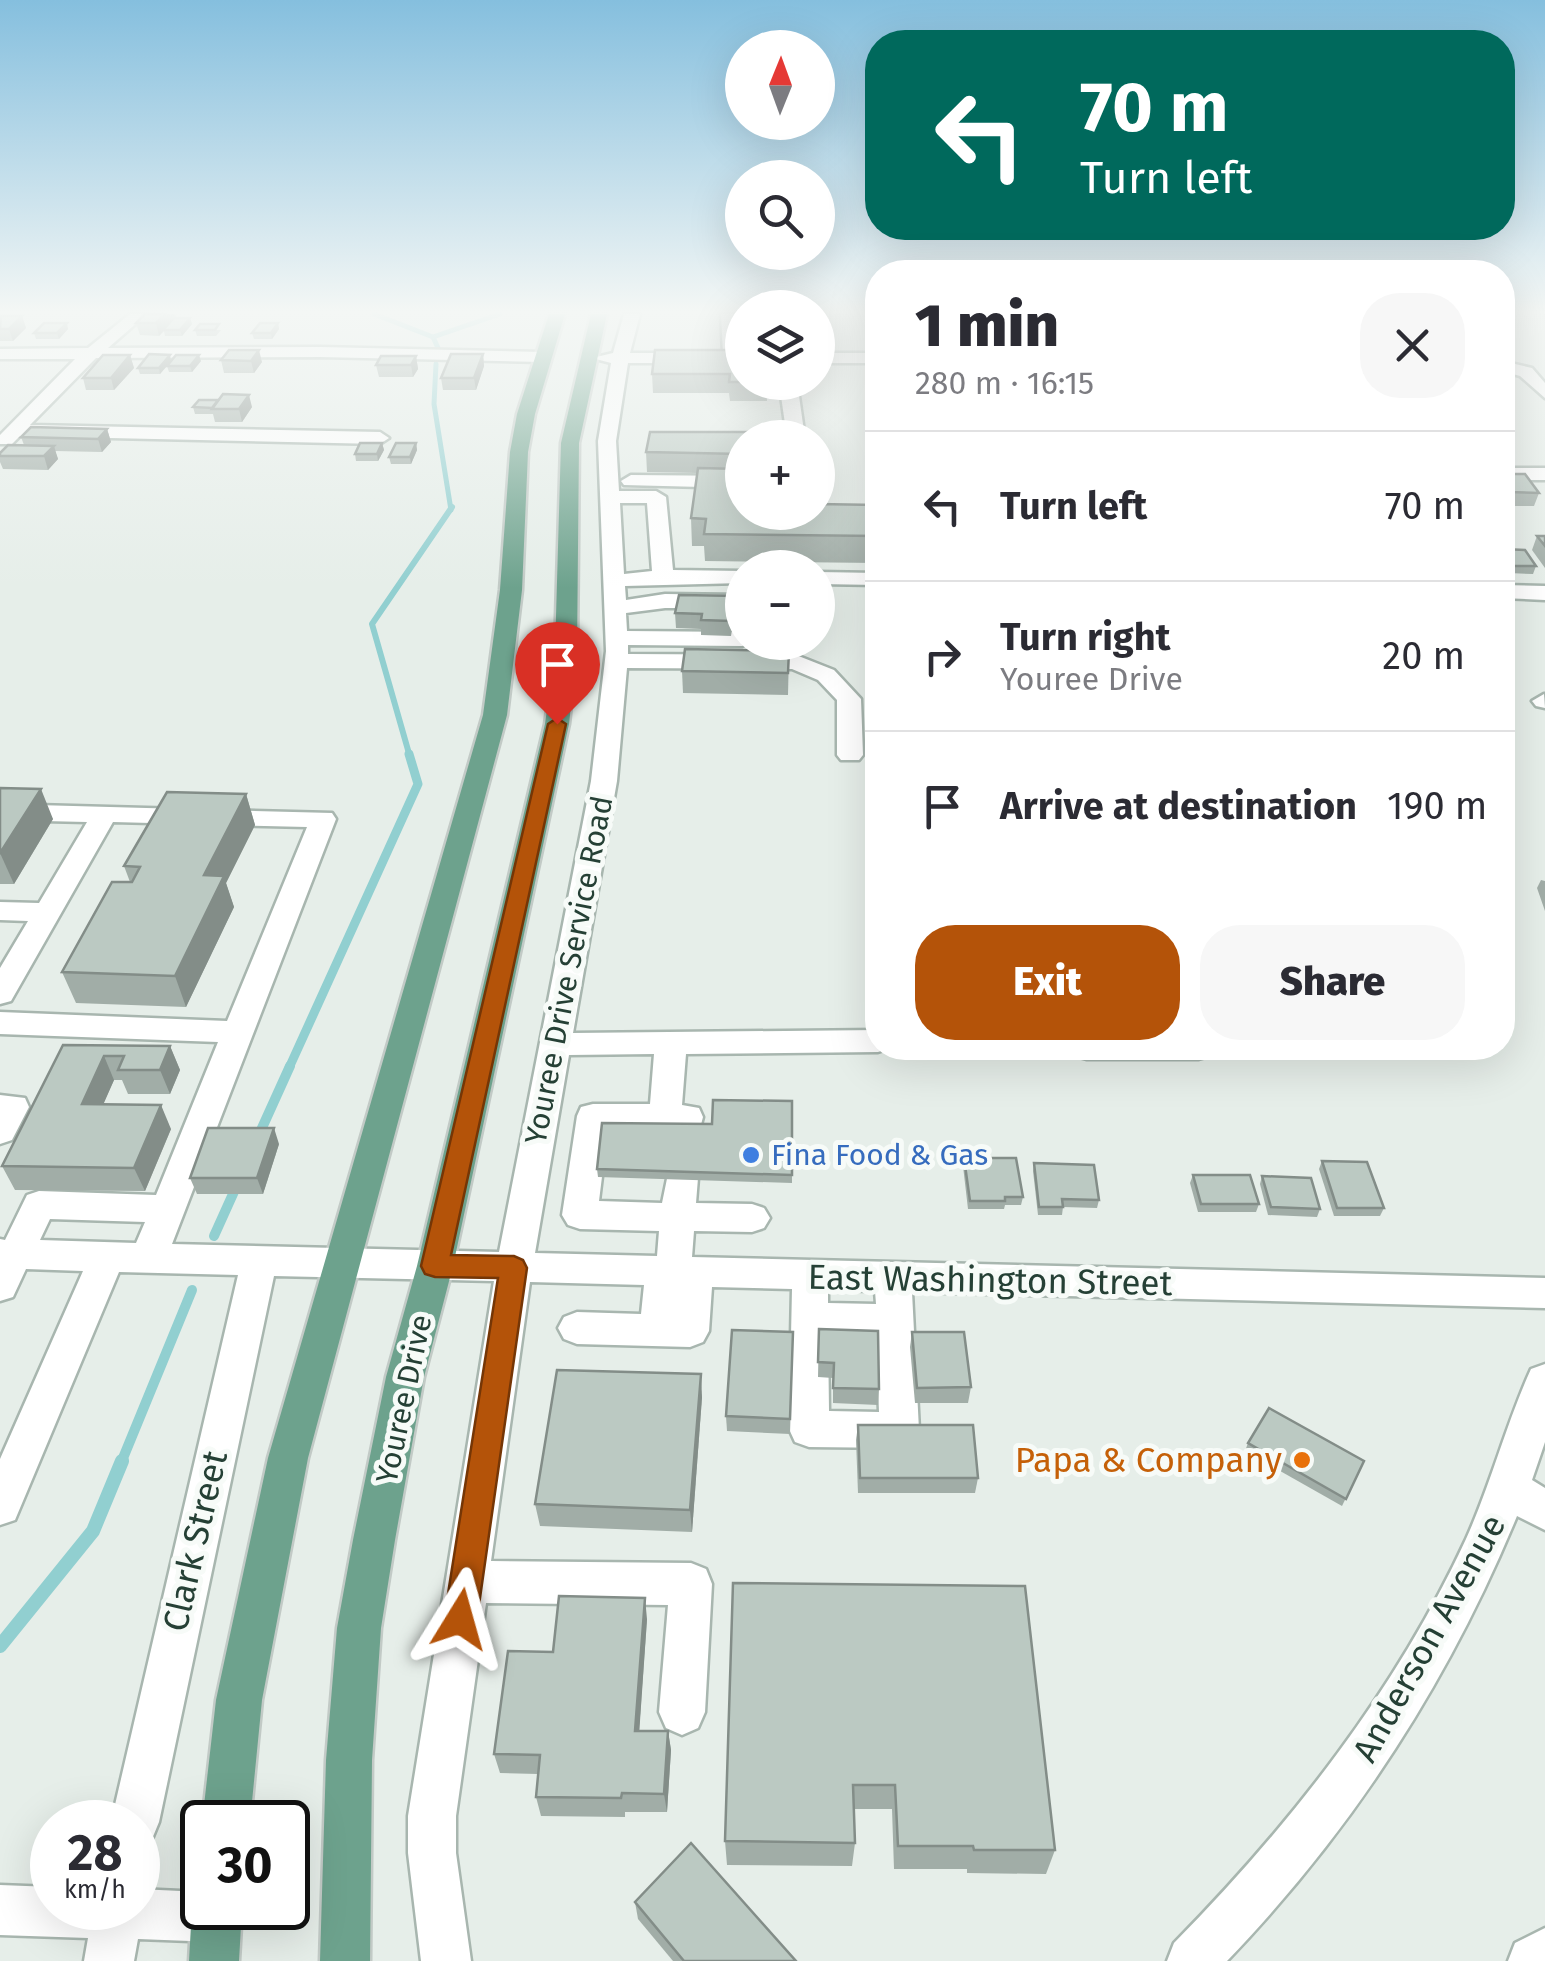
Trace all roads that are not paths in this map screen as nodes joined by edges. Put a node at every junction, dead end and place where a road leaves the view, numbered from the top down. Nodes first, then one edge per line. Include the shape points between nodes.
1 (39, 406) edge
2 (547, 406) edge
3 (573, 406) edge
4 (594, 406) edge
5 (14, 430) junction
6 (380, 438) edge
7 (0, 446) edge
8 (1515, 474) edge
9 (1545, 474) edge
10 (725, 483) edge
11 (609, 489) junction
12 (725, 493) edge
13 (654, 496) junction
14 (664, 576) junction
15 (725, 577) edge
16 (835, 578) edge
17 (865, 579) edge
18 (614, 581) junction
19 (1515, 592) edge
20 (1545, 593) edge
21 (666, 601) junction
22 (725, 602) edge
23 (616, 608) junction
24 (659, 638) junction
25 (725, 646) edge
26 (725, 646) edge
27 (616, 649) junction
28 (788, 660) edge
29 (850, 754) dead end
30 (0, 812) edge
31 (104, 816) junction
32 (0, 911) edge
33 (46, 912) junction
34 (0, 994) edge
35 (0, 1023) edge
36 (238, 1032) junction
37 (671, 1041) junction
38 (865, 1042) edge
39 (554, 1044) junction
40 (0, 1106) edge
41 (0, 1131) edge
42 (534, 1153) junction
43 (588, 1154) junction
44 (681, 1178) edge
45 (167, 1208) junction
46 (678, 1216) junction
47 (752, 1218) dead end
48 (107, 1256) junction
49 (148, 1258) junction
50 (259, 1260) junction
51 (342, 1262) junction
52 (5, 1265) edge
53 (435, 1266) junction
54 (514, 1268) junction
55 (677, 1272) junction
56 (810, 1275) junction
57 (892, 1277) junction
58 (1545, 1293) edge
59 (810, 1318) junction
60 (895, 1320) junction
61 (577, 1328) dead end
62 (1545, 1381) edge
63 (1527, 1500) edge
64 (0, 1506) edge
65 (466, 1582) junction
66 (682, 1712) dead end
67 (140, 1800) edge
68 (228, 1800) edge
69 (0, 1910) edge
70 (30, 1915) edge
71 (1545, 1953) edge
72 (345, 1961) edge
73 (446, 1961) edge
74 (1192, 1961) edge
75 (1533, 1961) edge

1 - 5 street
2 - 51 main road, Youree Drive via 519,452 495,715
3 - 53 main road, Youree Drive via 557,724
4 - 11 street, Youree Drive Service Road via 608,442
5 - 6 street
5 - 7 street
8 - 9 street
10 - 11 street
11 - 13 street
11 - 18 street, Youree Drive Service Road
12 - 13 street
13 - 14 street
14 - 15 street
14 - 18 street
16 - 17 street
18 - 23 street, Youree Drive Service Road
19 - 20 street
21 - 22 street
21 - 23 street
21 - 24 street
23 - 27 street, Youree Drive Service Road
24 - 25 street
24 - 27 street
26 - 27 street
27 - 39 street, Youree Drive Service Road via 604,781
28 - 29 street via 826,674 849,700
30 - 31 street
31 - 33 street
31 - 36 street via 323,819
32 - 33 street
33 - 34 street
35 - 36 street
36 - 45 street
37 - 38 street
37 - 39 street
37 - 43 street via 675,1124 593,1116
39 - 42 street, Youree Drive Service Road
40 - 41 street via 13,1107
42 - 43 street
42 - 54 street, Youree Drive Service Road
43 - 46 street via 580,1215
44 - 46 street
45 - 49 street
45 - 52 street via 39,1205
46 - 47 street
46 - 55 street
48 - 49 street
48 - 52 street
48 - 64 street
49 - 50 street
50 - 51 street
50 - 67 street, Clark Street
51 - 53 street, East Washington Street
51 - 68 main road, Youree Drive via 256,1604
53 - 54 street, East Washington Street
53 - 72 main road, Youree Drive via 405,1377 359,1628 348,1760
54 - 55 street, East Washington Street
54 - 65 street, Youree Drive Service Road
55 - 56 street, East Washington Street
55 - 61 street via 674,1330
56 - 57 street, East Washington Street
56 - 59 street
57 - 58 street, East Washington Street
57 - 60 street
59 - 60 street
59 - 60 street via 808,1429 899,1430
62 - 63 street, Anderson Avenue
63 - 74 street, Anderson Avenue via 1472,1571 1347,1786 1248,1906
65 - 66 street via 691,1584
65 - 73 street, Youree Drive Service Road via 432,1816
69 - 70 street
71 - 75 street

